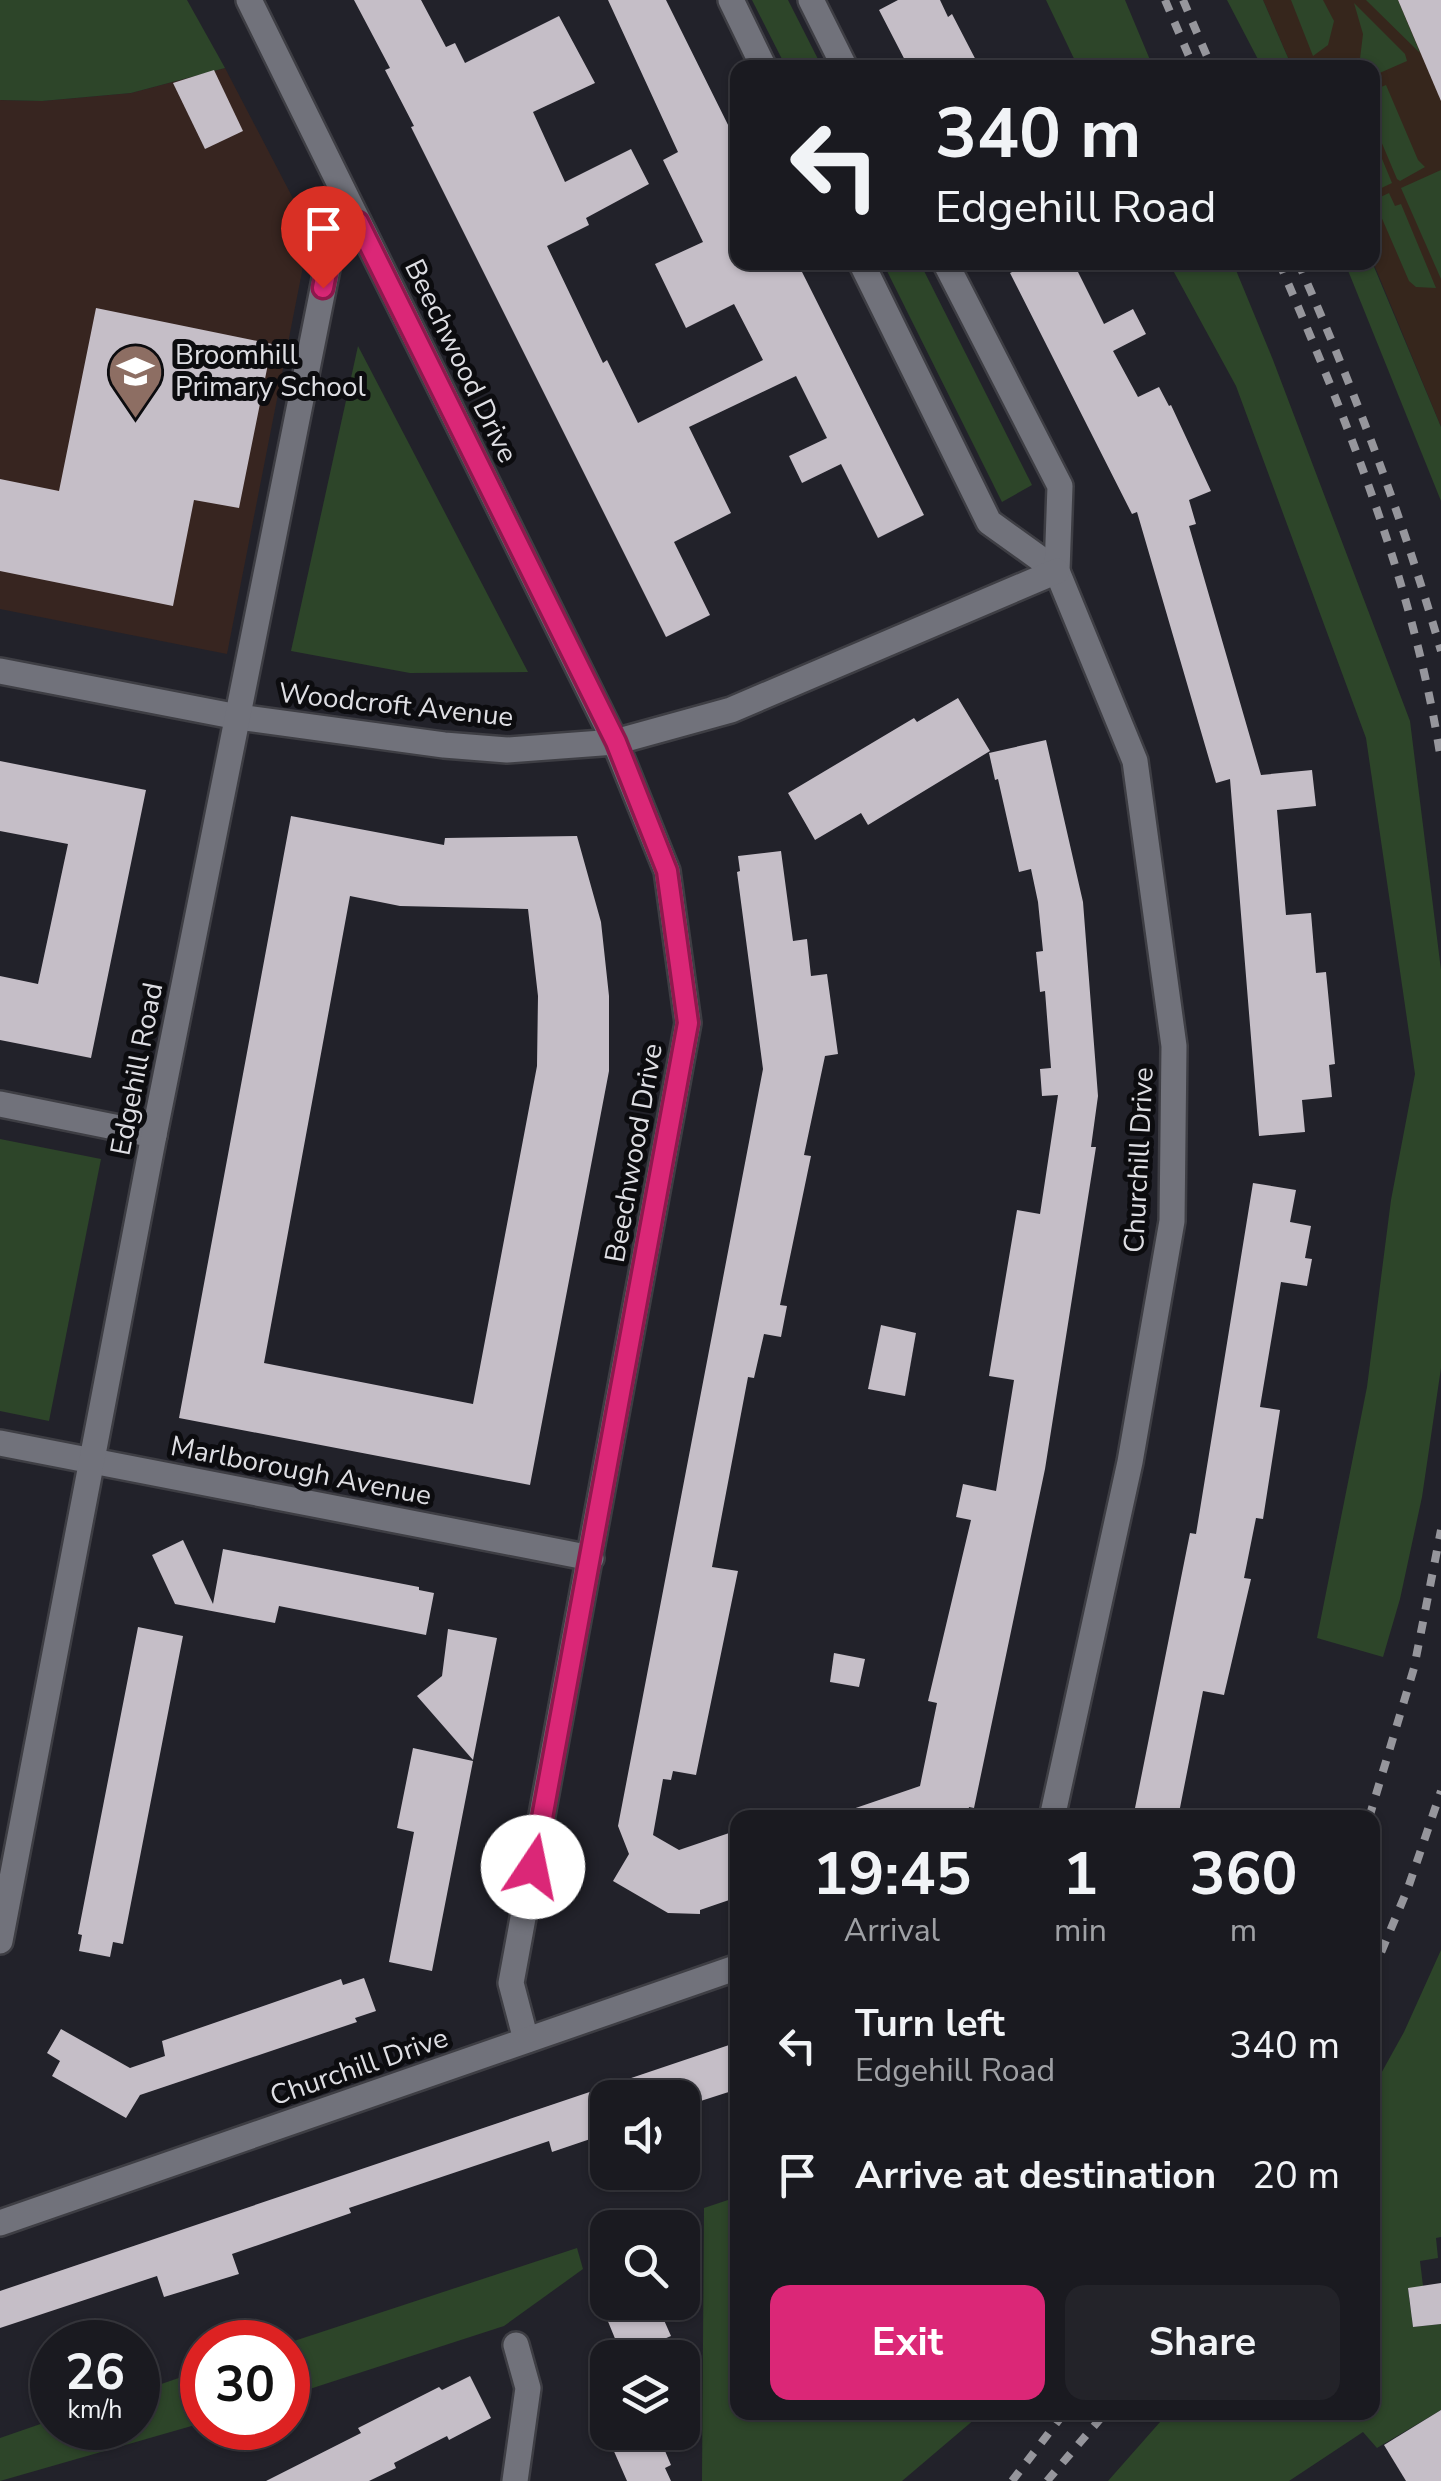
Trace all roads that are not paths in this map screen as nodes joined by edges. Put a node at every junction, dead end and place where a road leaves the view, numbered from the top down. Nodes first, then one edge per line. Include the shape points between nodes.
1 (250, 0) edge
2 (731, 0) edge
3 (811, 0) edge
4 (760, 60) edge
5 (842, 60) edge
6 (358, 222) junction
7 (864, 270) edge
8 (949, 270) edge
9 (1057, 572) junction
10 (0, 671) edge
11 (238, 717) junction
12 (616, 742) junction
13 (0, 1104) edge
14 (154, 1134) junction
15 (0, 1444) edge
16 (92, 1461) junction
17 (591, 1558) junction
18 (1054, 1810) edge
19 (0, 1940) edge
20 (730, 1970) edge
21 (526, 2040) junction
22 (0, 2223) edge
23 (516, 2346) dead end
24 (515, 2481) edge

1 - 6 street, Beechwood Drive
2 - 4 street
3 - 5 street
6 - 11 street, Edgehill Road via 331,248
6 - 12 street, Beechwood Drive
7 - 9 street via 989,522
8 - 9 street, Churchill Drive via 1060,486
9 - 12 street, Woodcroft Avenue via 731,710
9 - 18 street, Churchill Drive via 1135,762 1174,1046 1172,1221 1130,1462
10 - 11 street, Woodcroft Avenue
11 - 12 street, Woodcroft Avenue via 506,750
11 - 14 street, Edgehill Road
12 - 17 street, Beechwood Drive via 667,871 688,1023
13 - 14 street
14 - 16 street, Edgehill Road
15 - 16 street, Marlborough Avenue
16 - 17 street, Marlborough Avenue
16 - 19 street, Edgehill Road
17 - 21 street, Beechwood Drive via 511,1983
20 - 21 street, Churchill Drive
21 - 22 street, Churchill Drive
23 - 24 street via 528,2388

